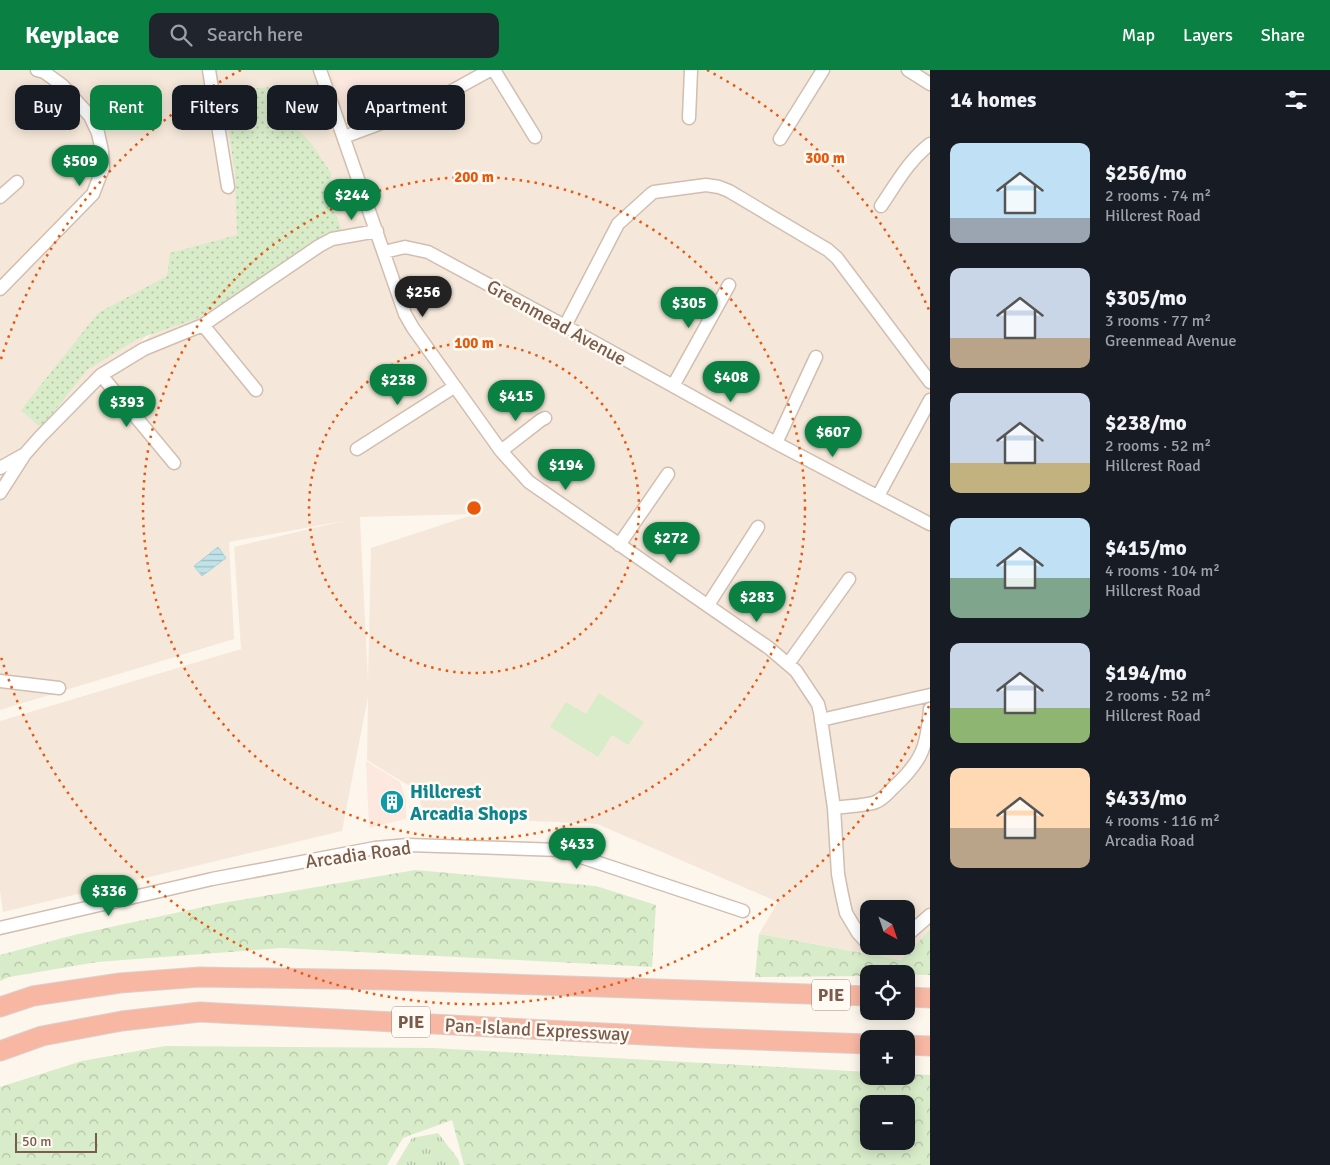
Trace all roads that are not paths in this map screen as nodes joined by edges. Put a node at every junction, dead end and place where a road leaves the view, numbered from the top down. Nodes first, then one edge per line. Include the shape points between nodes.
1 (37, 70) edge
2 (209, 70) edge
3 (320, 70) edge
4 (490, 70) edge
5 (494, 70) edge
6 (691, 70) edge
7 (823, 70) edge
8 (908, 70) edge
9 (930, 84) edge
10 (689, 118) dead end
11 (344, 137) junction
12 (535, 138) dead end
13 (780, 139) dead end
14 (930, 144) edge
15 (17, 182) dead end
16 (228, 188) dead end
17 (0, 197) edge
18 (881, 206) dead end
19 (377, 231) junction
20 (384, 252) junction
21 (729, 285) dead end
22 (0, 289) edge
23 (203, 325) junction
24 (565, 326) junction
25 (816, 357) dead end
26 (101, 375) junction
27 (930, 382) edge
28 (673, 386) junction
29 (454, 387) junction
30 (256, 390) dead end
31 (930, 400) edge
32 (545, 418) dead end
33 (776, 443) junction
34 (357, 449) dead end
35 (501, 451) junction
36 (25, 454) junction
37 (174, 463) dead end
38 (0, 468) edge
39 (668, 474) dead end
40 (0, 493) edge
41 (878, 496) junction
42 (930, 524) edge
43 (758, 527) dead end
44 (619, 545) junction
45 (849, 578) dead end
46 (708, 605) junction
47 (788, 664) junction
48 (0, 681) edge
49 (59, 688) dead end
50 (930, 695) edge
51 (930, 709) edge
52 (821, 720) junction
53 (834, 808) junction
54 (743, 911) dead end
55 (930, 915) edge
56 (0, 928) edge
57 (915, 928) edge
58 (860, 935) edge
59 (860, 996) edge
60 (915, 997) edge
61 (930, 998) edge
62 (0, 1007) edge
63 (860, 1044) edge
64 (915, 1045) edge
65 (930, 1046) edge
66 (0, 1051) edge

1 - 22 street via 62,85 90,116 98,133 103,168 93,194
2 - 16 street
3 - 11 street
4 - 11 street via 412,112
5 - 12 street
6 - 10 street
7 - 13 street
8 - 9 street
11 - 19 street
14 - 18 street via 911,161
15 - 17 street
19 - 20 street
19 - 23 street via 332,239 319,246
20 - 24 street, Greenmead Avenue via 405,247 428,252
20 - 29 street via 412,328
21 - 28 street
23 - 26 street via 144,349
23 - 30 street
24 - 27 street via 618,224 651,194 719,187 837,258
24 - 28 street, Greenmead Avenue
25 - 33 street
26 - 36 street
26 - 37 street
28 - 33 street, Greenmead Avenue
29 - 34 street
29 - 35 street
31 - 41 street
32 - 35 street
33 - 41 street, Greenmead Avenue
35 - 44 street via 529,482
36 - 38 street
36 - 40 street
39 - 44 street
41 - 42 street, Greenmead Avenue
43 - 46 street
44 - 46 street
45 - 47 street
46 - 47 street
47 - 52 street via 818,704
48 - 49 street
50 - 52 street
51 - 53 street via 923,750 916,764 896,786 874,803
52 - 53 street
53 - 58 street via 838,874 844,904
54 - 56 street, Arcadia Road via 560,850 408,845 375,848 221,877
55 - 57 street
59 - 62 highway, PIE via 200,977 120,983 33,996
60 - 61 highway
63 - 66 highway, Pan-Island Expressway / PIE via 200,1012 122,1021 42,1036
64 - 65 highway

